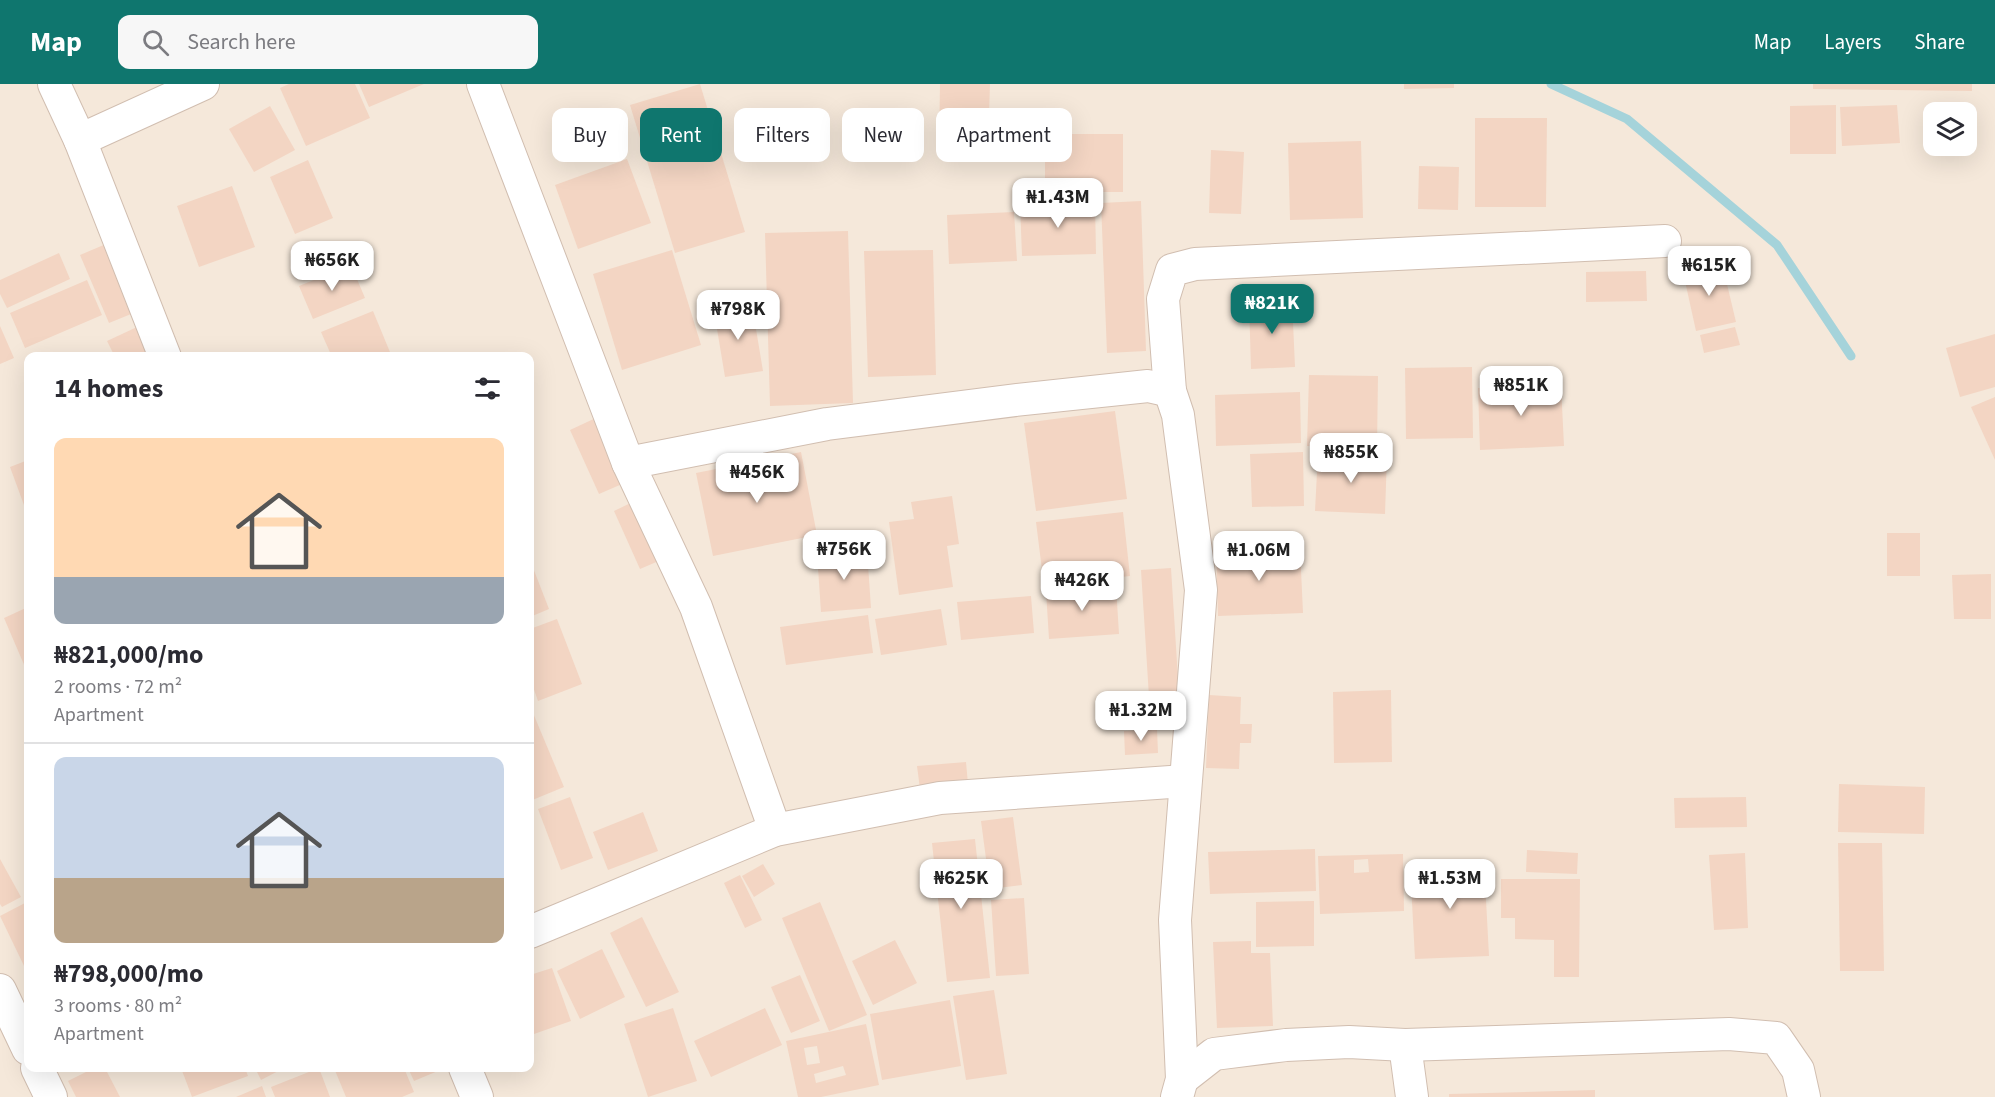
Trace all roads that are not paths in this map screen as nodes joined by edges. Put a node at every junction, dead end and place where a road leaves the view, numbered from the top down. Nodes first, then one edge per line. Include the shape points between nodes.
1 (54, 84) edge
2 (203, 84) edge
3 (483, 84) edge
4 (80, 140) junction
5 (1665, 241) dead end
6 (163, 352) edge
7 (1170, 392) junction
8 (628, 463) junction
9 (1185, 781) junction
10 (775, 830) junction
11 (534, 930) edge
12 (0, 990) edge
13 (24, 1041) edge
14 (1405, 1045) junction
15 (39, 1072) edge
16 (467, 1072) edge
17 (1180, 1088) edge
18 (51, 1097) edge
19 (477, 1097) edge
20 (1412, 1097) edge
21 (1804, 1097) edge

1 - 4 street
2 - 4 street
3 - 8 street
4 - 6 street
5 - 7 street via 1195,264 1172,270 1163,299
7 - 8 street via 1148,386 827,424
7 - 9 street via 1178,415 1200,590
8 - 10 street via 696,607
9 - 10 street via 940,798
9 - 17 street via 1175,920
10 - 11 street
12 - 13 street
14 - 17 street via 1349,1042 1214,1054
14 - 20 street
14 - 21 street via 1729,1034 1776,1038 1798,1070
15 - 18 street
16 - 19 street

